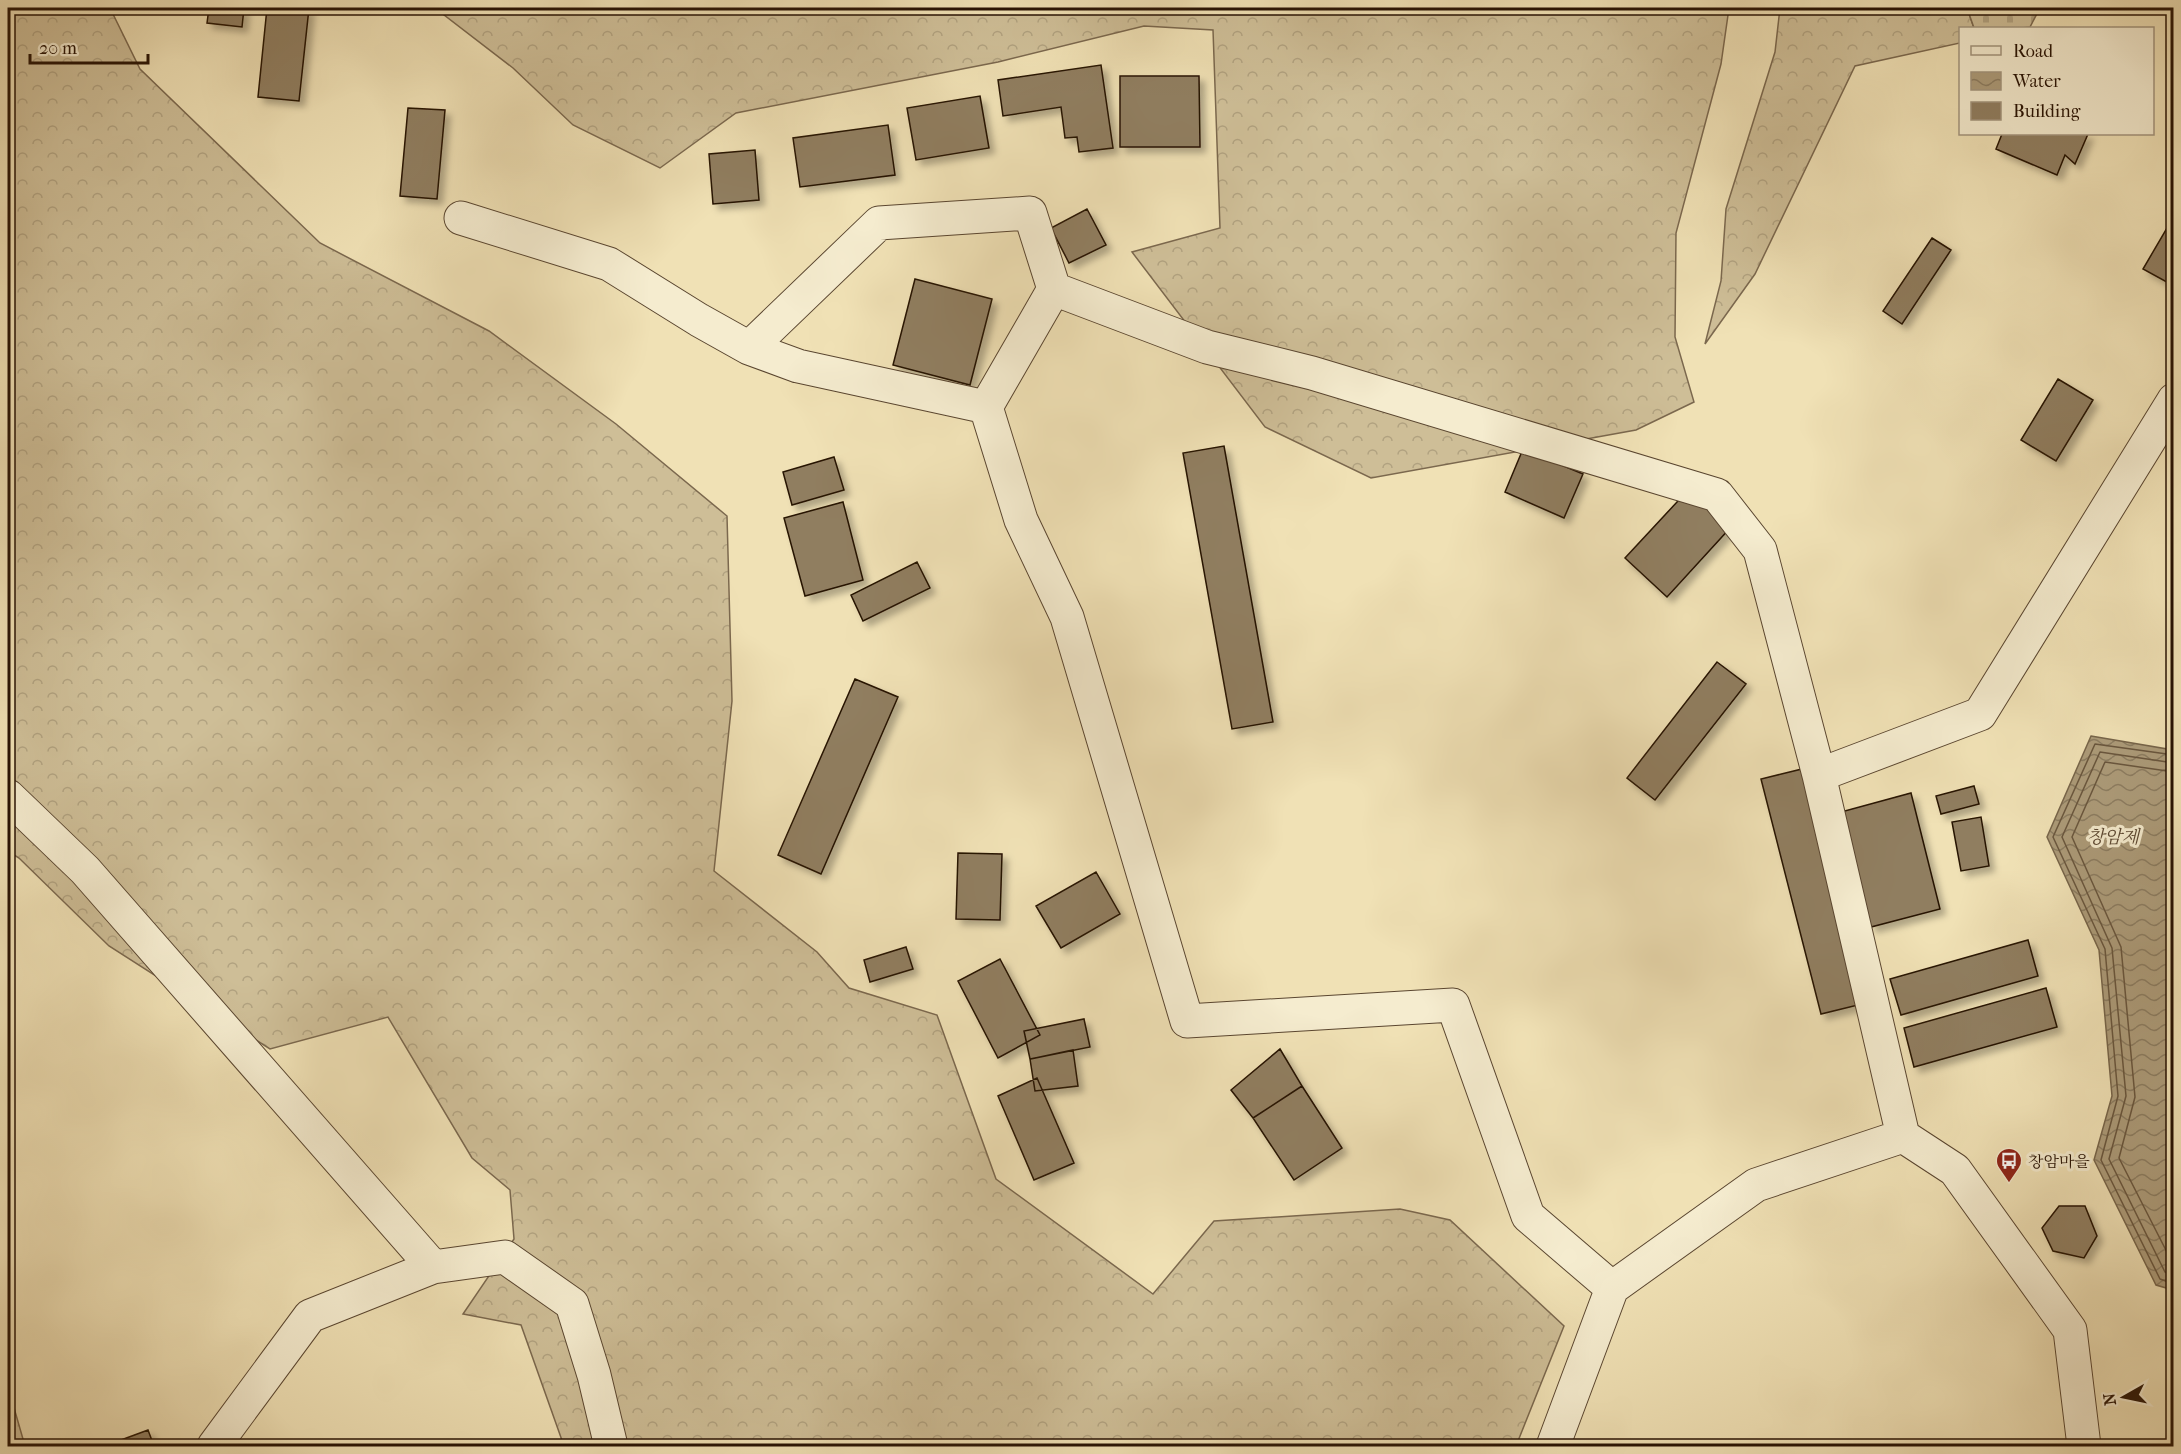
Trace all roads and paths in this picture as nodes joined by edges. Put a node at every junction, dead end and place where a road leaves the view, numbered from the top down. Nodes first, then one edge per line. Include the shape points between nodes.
1 (461, 218) dead end
2 (1054, 289) junction
3 (749, 348) junction
4 (2174, 400) edge
5 (986, 407) junction
6 (1819, 775) junction
7 (8, 796) edge
8 (1903, 1136) junction
9 (433, 1268) junction
10 (1612, 1288) junction
11 (214, 1446) edge
12 (611, 1446) edge
13 (1553, 1446) edge
14 (2084, 1446) edge

1 - 3 street via 609,264
2 - 3 street via 1030,213 879,223
2 - 5 street
2 - 6 street via 1207,347 1312,373 1717,495 1760,550
3 - 5 street via 798,366
4 - 6 street via 1980,714
5 - 10 street via 1021,520 1067,617 1187,1021 1453,1005 1528,1216
6 - 8 street
7 - 9 street via 85,870
8 - 10 street via 1756,1185
8 - 14 street via 1955,1170 2070,1330
9 - 11 street via 310,1316
9 - 12 street via 505,1257 572,1304
10 - 13 street

